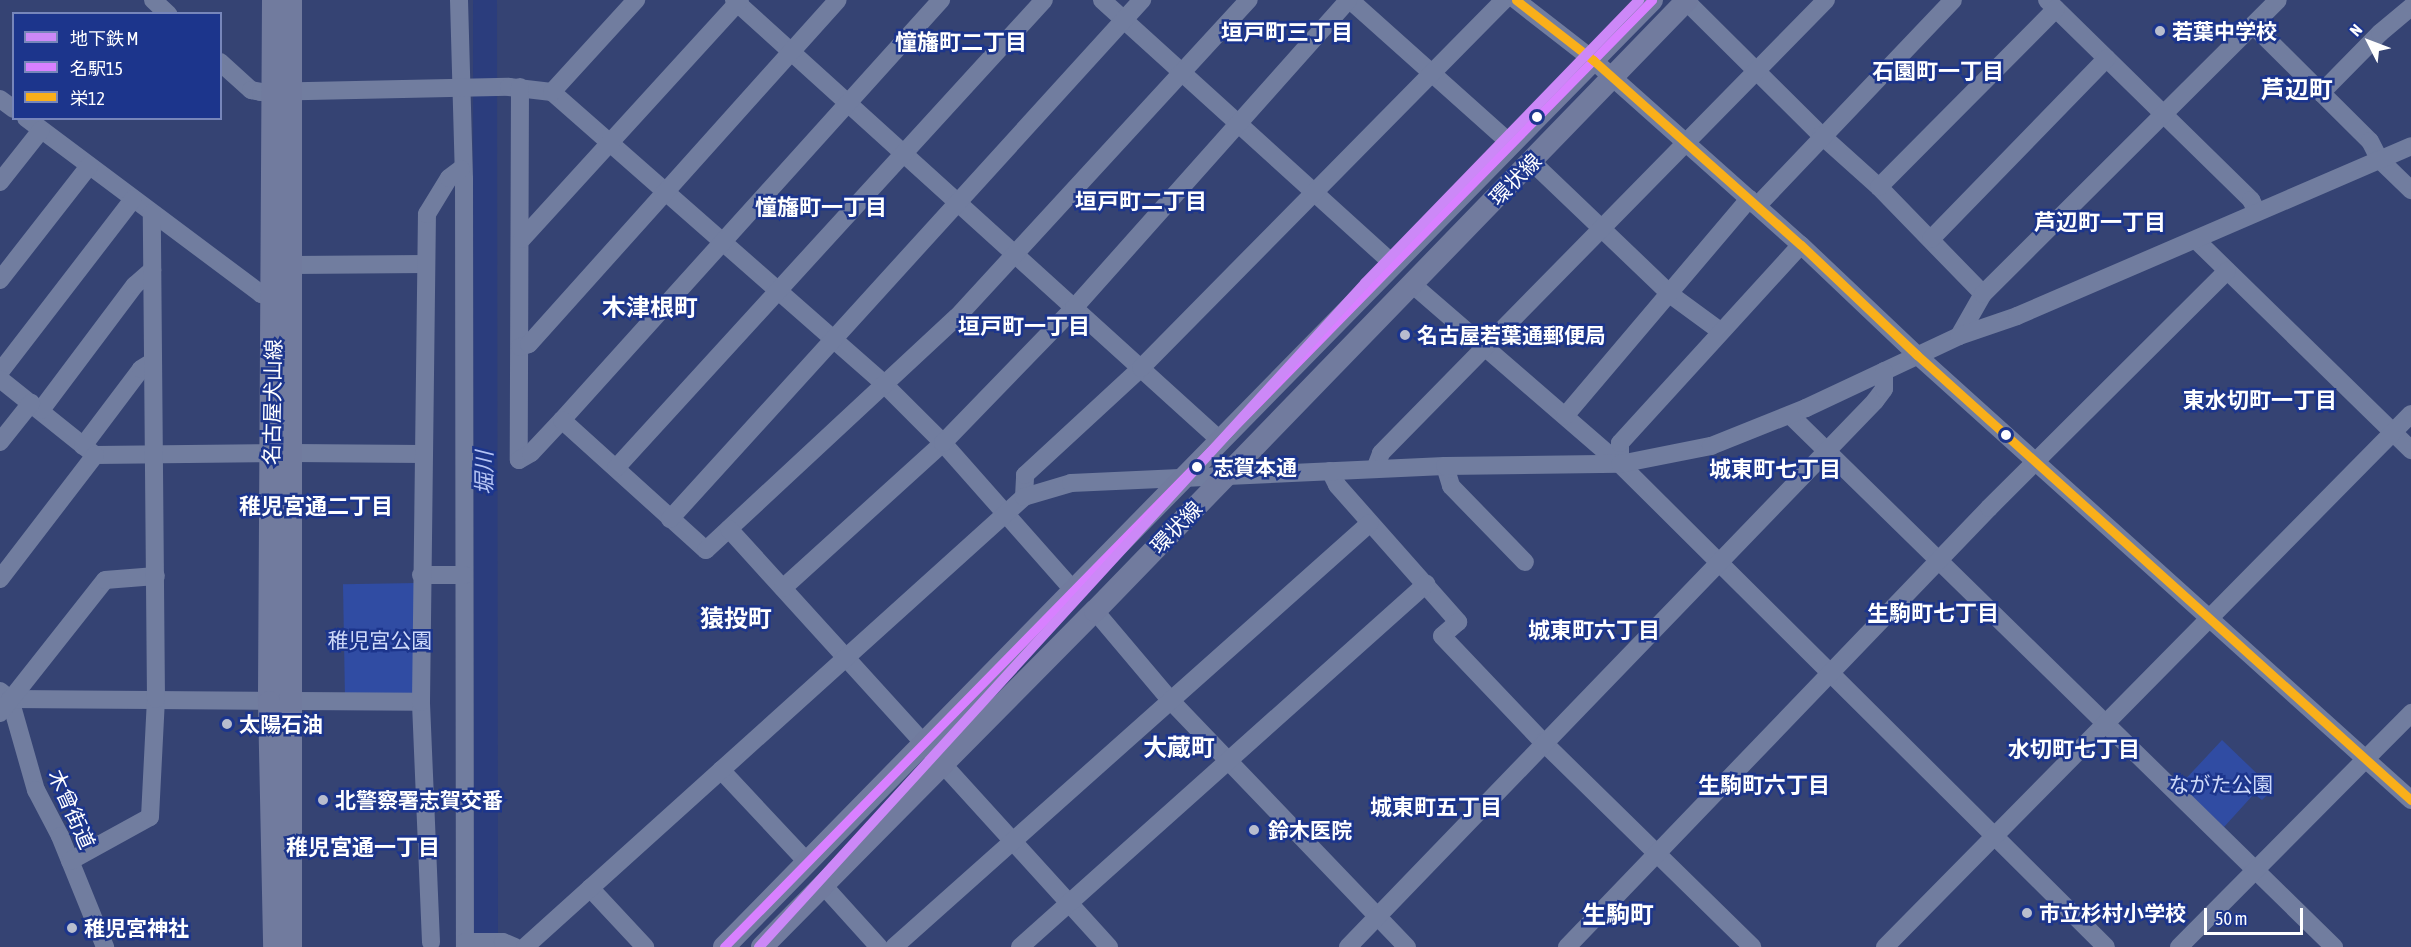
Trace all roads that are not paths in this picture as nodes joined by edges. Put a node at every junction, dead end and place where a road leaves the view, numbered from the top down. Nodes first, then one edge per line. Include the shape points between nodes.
1 (153, 0) edge
2 (273, 0) edge
3 (291, 0) edge
4 (459, 0) edge
5 (636, 0) edge
6 (838, 0) edge
7 (941, 0) edge
8 (1044, 0) edge
9 (1102, 0) edge
10 (1142, 0) edge
11 (1249, 0) edge
12 (1349, 0) edge
13 (1504, 0) edge
14 (1516, 0) edge
15 (1652, 0) edge
16 (1826, 0) edge
17 (1953, 0) edge
18 (2278, 0) edge
19 (737, 1) edge
20 (1687, 1) edge
21 (2051, 4) edge
22 (2411, 7) edge
23 (166, 12) edge
24 (1125, 20) junction
25 (2254, 26) junction
26 (792, 51) junction
27 (2107, 58) junction
28 (1593, 60) junction
29 (222, 64) edge
30 (1758, 70) junction
31 (1184, 73) junction
32 (1432, 73) junction
33 (1613, 77) junction
34 (511, 87) junction
35 (465, 88) junction
36 (281, 91) junction
37 (552, 92) junction
38 (2321, 93) junction
39 (0, 99) edge
40 (848, 103) junction
41 (12, 108) edge
42 (2165, 115) junction
43 (28, 120) edge
44 (1238, 124) junction
45 (41, 130) junction
46 (1821, 135) junction
47 (1685, 142) junction
48 (610, 145) junction
49 (1512, 145) junction
50 (2411, 146) edge
51 (905, 156) junction
52 (2379, 159) junction
53 (1532, 162) junction
54 (89, 166) junction
55 (461, 169) junction
56 (0, 182) edge
57 (1879, 187) junction
58 (2411, 190) edge
59 (1313, 191) junction
60 (665, 193) junction
61 (133, 199) junction
62 (1753, 203) junction
63 (960, 204) junction
64 (2257, 212) junction
65 (152, 213) junction
66 (1603, 231) junction
67 (522, 239) junction
68 (1931, 239) junction
69 (2196, 240) junction
70 (721, 243) junction
71 (1801, 245) junction
72 (1015, 254) junction
73 (426, 264) junction
74 (292, 265) junction
75 (1394, 265) junction
76 (152, 270) junction
77 (2227, 271) junction
78 (0, 280) edge
79 (1412, 284) junction
80 (777, 291) junction
81 (1983, 294) junction
82 (1671, 295) junction
83 (274, 298) junction
84 (1074, 308) junction
85 (1720, 331) junction
86 (1959, 336) junction
87 (831, 341) junction
88 (520, 347) junction
89 (1484, 347) junction
90 (1917, 355) junction
91 (152, 362) junction
92 (1142, 368) junction
93 (1884, 371) junction
94 (0, 372) edge
95 (0, 379) edge
96 (885, 385) junction
97 (36, 407) junction
98 (2411, 414) edge
99 (1790, 415) junction
100 (1566, 416) junction
101 (562, 420) junction
102 (2392, 433) junction
103 (1220, 440) junction
104 (0, 442) edge
105 (944, 442) junction
106 (89, 450) junction
107 (1827, 450) junction
108 (2411, 450) edge
109 (154, 453) junction
110 (282, 453) junction
111 (423, 454) junction
112 (2035, 461) junction
113 (1620, 464) junction
114 (1444, 466) junction
115 (616, 468) junction
116 (1375, 469) junction
117 (1330, 471) junction
118 (1224, 478) junction
119 (1184, 479) junction
120 (1024, 497) junction
121 (1004, 515) junction
122 (670, 519) junction
123 (1370, 524) junction
124 (729, 529) junction
125 (1525, 562) dead end
126 (1939, 562) junction
127 (1718, 564) junction
128 (421, 575) junction
129 (465, 575) junction
130 (156, 576) junction
131 (0, 579) edge
132 (1426, 584) junction
133 (783, 588) junction
134 (1074, 591) junction
135 (1095, 611) junction
136 (2209, 618) junction
137 (847, 656) junction
138 (1833, 674) junction
139 (156, 699) junction
140 (280, 700) junction
141 (4, 701) edge
142 (1171, 701) junction
143 (422, 702) junction
144 (2411, 713) edge
145 (2103, 722) junction
146 (1543, 742) junction
147 (924, 743) junction
148 (2364, 758) junction
149 (1228, 762) junction
150 (942, 764) junction
151 (721, 770) junction
152 (2411, 800) edge
153 (1993, 836) junction
154 (1013, 842) junction
155 (1657, 853) junction
156 (70, 861) junction
157 (808, 863) junction
158 (2256, 868) junction
159 (822, 884) junction
160 (590, 888) junction
161 (1069, 903) junction
162 (1378, 916) junction
163 (431, 942) dead end
164 (468, 943) edge
165 (509, 944) edge
166 (1107, 944) edge
167 (105, 947) edge
168 (274, 947) edge
169 (291, 947) edge
170 (525, 947) edge
171 (645, 947) edge
172 (724, 947) edge
173 (762, 947) edge
174 (879, 947) edge
175 (894, 947) edge
176 (1020, 947) edge
177 (1348, 947) edge
178 (1407, 947) edge
179 (1566, 947) edge
180 (1752, 947) edge
181 (1885, 947) edge
182 (2106, 947) edge
183 (2179, 947) edge
184 (2334, 947) edge

1 - 23 street
2 - 36 main road, 名古屋犬山線
3 - 36 main road, 名古屋犬山線
4 - 35 street
5 - 37 street
6 - 26 street
7 - 40 street
8 - 51 street
9 - 24 street
10 - 24 street
11 - 31 street
12 - 32 street
12 - 44 street
13 - 32 street
14 - 28 street
15 - 28 main road, 環状線
16 - 30 street
17 - 46 street
18 - 25 street
19 - 26 street
19 - 48 street
20 - 30 street
20 - 33 main road, 環状線
21 - 27 street
21 - 57 street
22 - 38 street
24 - 31 street
24 - 63 street
25 - 38 street
25 - 42 street
26 - 40 street
26 - 60 street
27 - 42 street
27 - 68 street
28 - 33 street
28 - 49 main road, 環状線
29 - 36 street via 251,90
30 - 46 street
30 - 47 street
31 - 44 street
31 - 72 street
32 - 49 street
32 - 59 street
33 - 47 street
33 - 53 main road, 環状線
34 - 35 street
34 - 37 street
34 - 67 street
35 - 36 street
35 - 55 street
36 - 74 main road, 名古屋犬山線
36 - 83 main road, 名古屋犬山線
37 - 48 street
38 - 52 street via 2370,141
39 - 41 street
40 - 51 street
40 - 70 street
42 - 64 street via 2251,200
42 - 81 street
43 - 45 street
44 - 59 street
44 - 84 street
45 - 54 street
45 - 56 street
46 - 57 street
46 - 62 street
47 - 62 street
47 - 66 street
48 - 60 street
48 - 67 street
49 - 75 main road, 環状線
50 - 52 street
51 - 63 street
51 - 80 street
52 - 58 street
52 - 64 street
53 - 66 street
53 - 79 main road, 環状線
54 - 61 street
54 - 78 street
55 - 73 street via 450,177 427,214
55 - 129 street
57 - 68 street
59 - 75 street
59 - 92 street
60 - 70 street
60 - 88 street via 529,344
61 - 65 street
61 - 94 street
62 - 71 street
62 - 82 street
63 - 72 street
63 - 87 street
64 - 69 street
65 - 76 street
65 - 83 street via 261,294
66 - 82 street
66 - 89 street
67 - 88 street
68 - 81 street
69 - 77 street
69 - 86 street via 2017,316
70 - 80 street
70 - 101 street
71 - 85 street
71 - 90 street
72 - 84 street
72 - 96 street via 957,317
73 - 74 street
73 - 111 street
74 - 110 main road, 名古屋犬山線
75 - 103 main road, 環状線
76 - 91 street
76 - 97 street via 135,285
77 - 102 street
77 - 112 street
79 - 89 street
79 - 118 main road, 環状線
80 - 87 street
80 - 115 street
81 - 86 street
82 - 85 street
82 - 100 street
83 - 110 main road, 名古屋犬山線
84 - 92 street
84 - 105 street
85 - 113 street via 1620,443
86 - 90 street
87 - 96 street
87 - 122 street
88 - 101 street via 519,460 531,453
89 - 100 street
89 - 116 street via 1381,453
90 - 93 street
90 - 112 street
91 - 106 street via 141,369
91 - 109 street
92 - 103 street
92 - 120 street via 1025,475
93 - 99 street
93 - 107 street via 1884,389
95 - 97 street
96 - 105 street
96 - 124 street
97 - 104 street
97 - 106 street
98 - 102 street
99 - 107 street
99 - 113 street via 1711,446
100 - 113 street
101 - 115 street
102 - 108 street
102 - 136 street
103 - 119 main road, 環状線
105 - 121 street
105 - 133 street
106 - 109 street
106 - 131 street
107 - 126 street
107 - 127 street
109 - 110 street
109 - 130 street
110 - 111 street
110 - 140 main road, 名古屋犬山線
111 - 128 street
112 - 126 street
112 - 136 street
113 - 114 street
113 - 127 street
114 - 116 street
114 - 125 street via 1450,486
115 - 122 street
116 - 117 street
117 - 118 street
117 - 123 street
118 - 119 street
118 - 135 main road, 環状線
119 - 120 street via 1071,483
119 - 134 main road, 環状線
120 - 121 street
121 - 134 street
121 - 137 street
122 - 124 street via 706,550
123 - 132 street
123 - 142 street
124 - 133 street
126 - 138 street
126 - 145 street
127 - 138 street
127 - 146 street
128 - 129 street
128 - 143 street
129 - 164 street
130 - 139 street
130 - 141 street via 105,580
132 - 146 street via 1458,622 1442,636
132 - 149 street
133 - 137 street
134 - 147 main road, 環状線
135 - 142 street
135 - 150 main road, 環状線
136 - 145 street
136 - 148 street
137 - 147 street
137 - 151 street
138 - 153 street
138 - 155 street
139 - 140 street
139 - 141 street
139 - 156 street via 150,817
140 - 143 street
140 - 168 main road, 名古屋犬山線
140 - 169 main road, 名古屋犬山線
141 - 156 street, 木曾街道 via 36,790
142 - 149 street
142 - 154 street
143 - 163 street
144 - 148 street
145 - 153 street
145 - 158 street
146 - 155 street
146 - 162 street
147 - 150 street
147 - 157 main road, 環状線
148 - 152 street
148 - 158 street
149 - 161 street
149 - 162 street
150 - 154 street
150 - 159 main road, 環状線
151 - 157 street
151 - 160 street
153 - 181 street
153 - 182 street
154 - 161 street
154 - 175 street
155 - 179 street
155 - 180 street
156 - 167 street, 木曾街道
157 - 172 main road, 環状線
158 - 183 street
158 - 184 street
159 - 173 main road, 環状線
159 - 174 street
160 - 170 street
160 - 171 street
161 - 166 street
161 - 176 street
162 - 177 street
162 - 178 street
164 - 165 street

